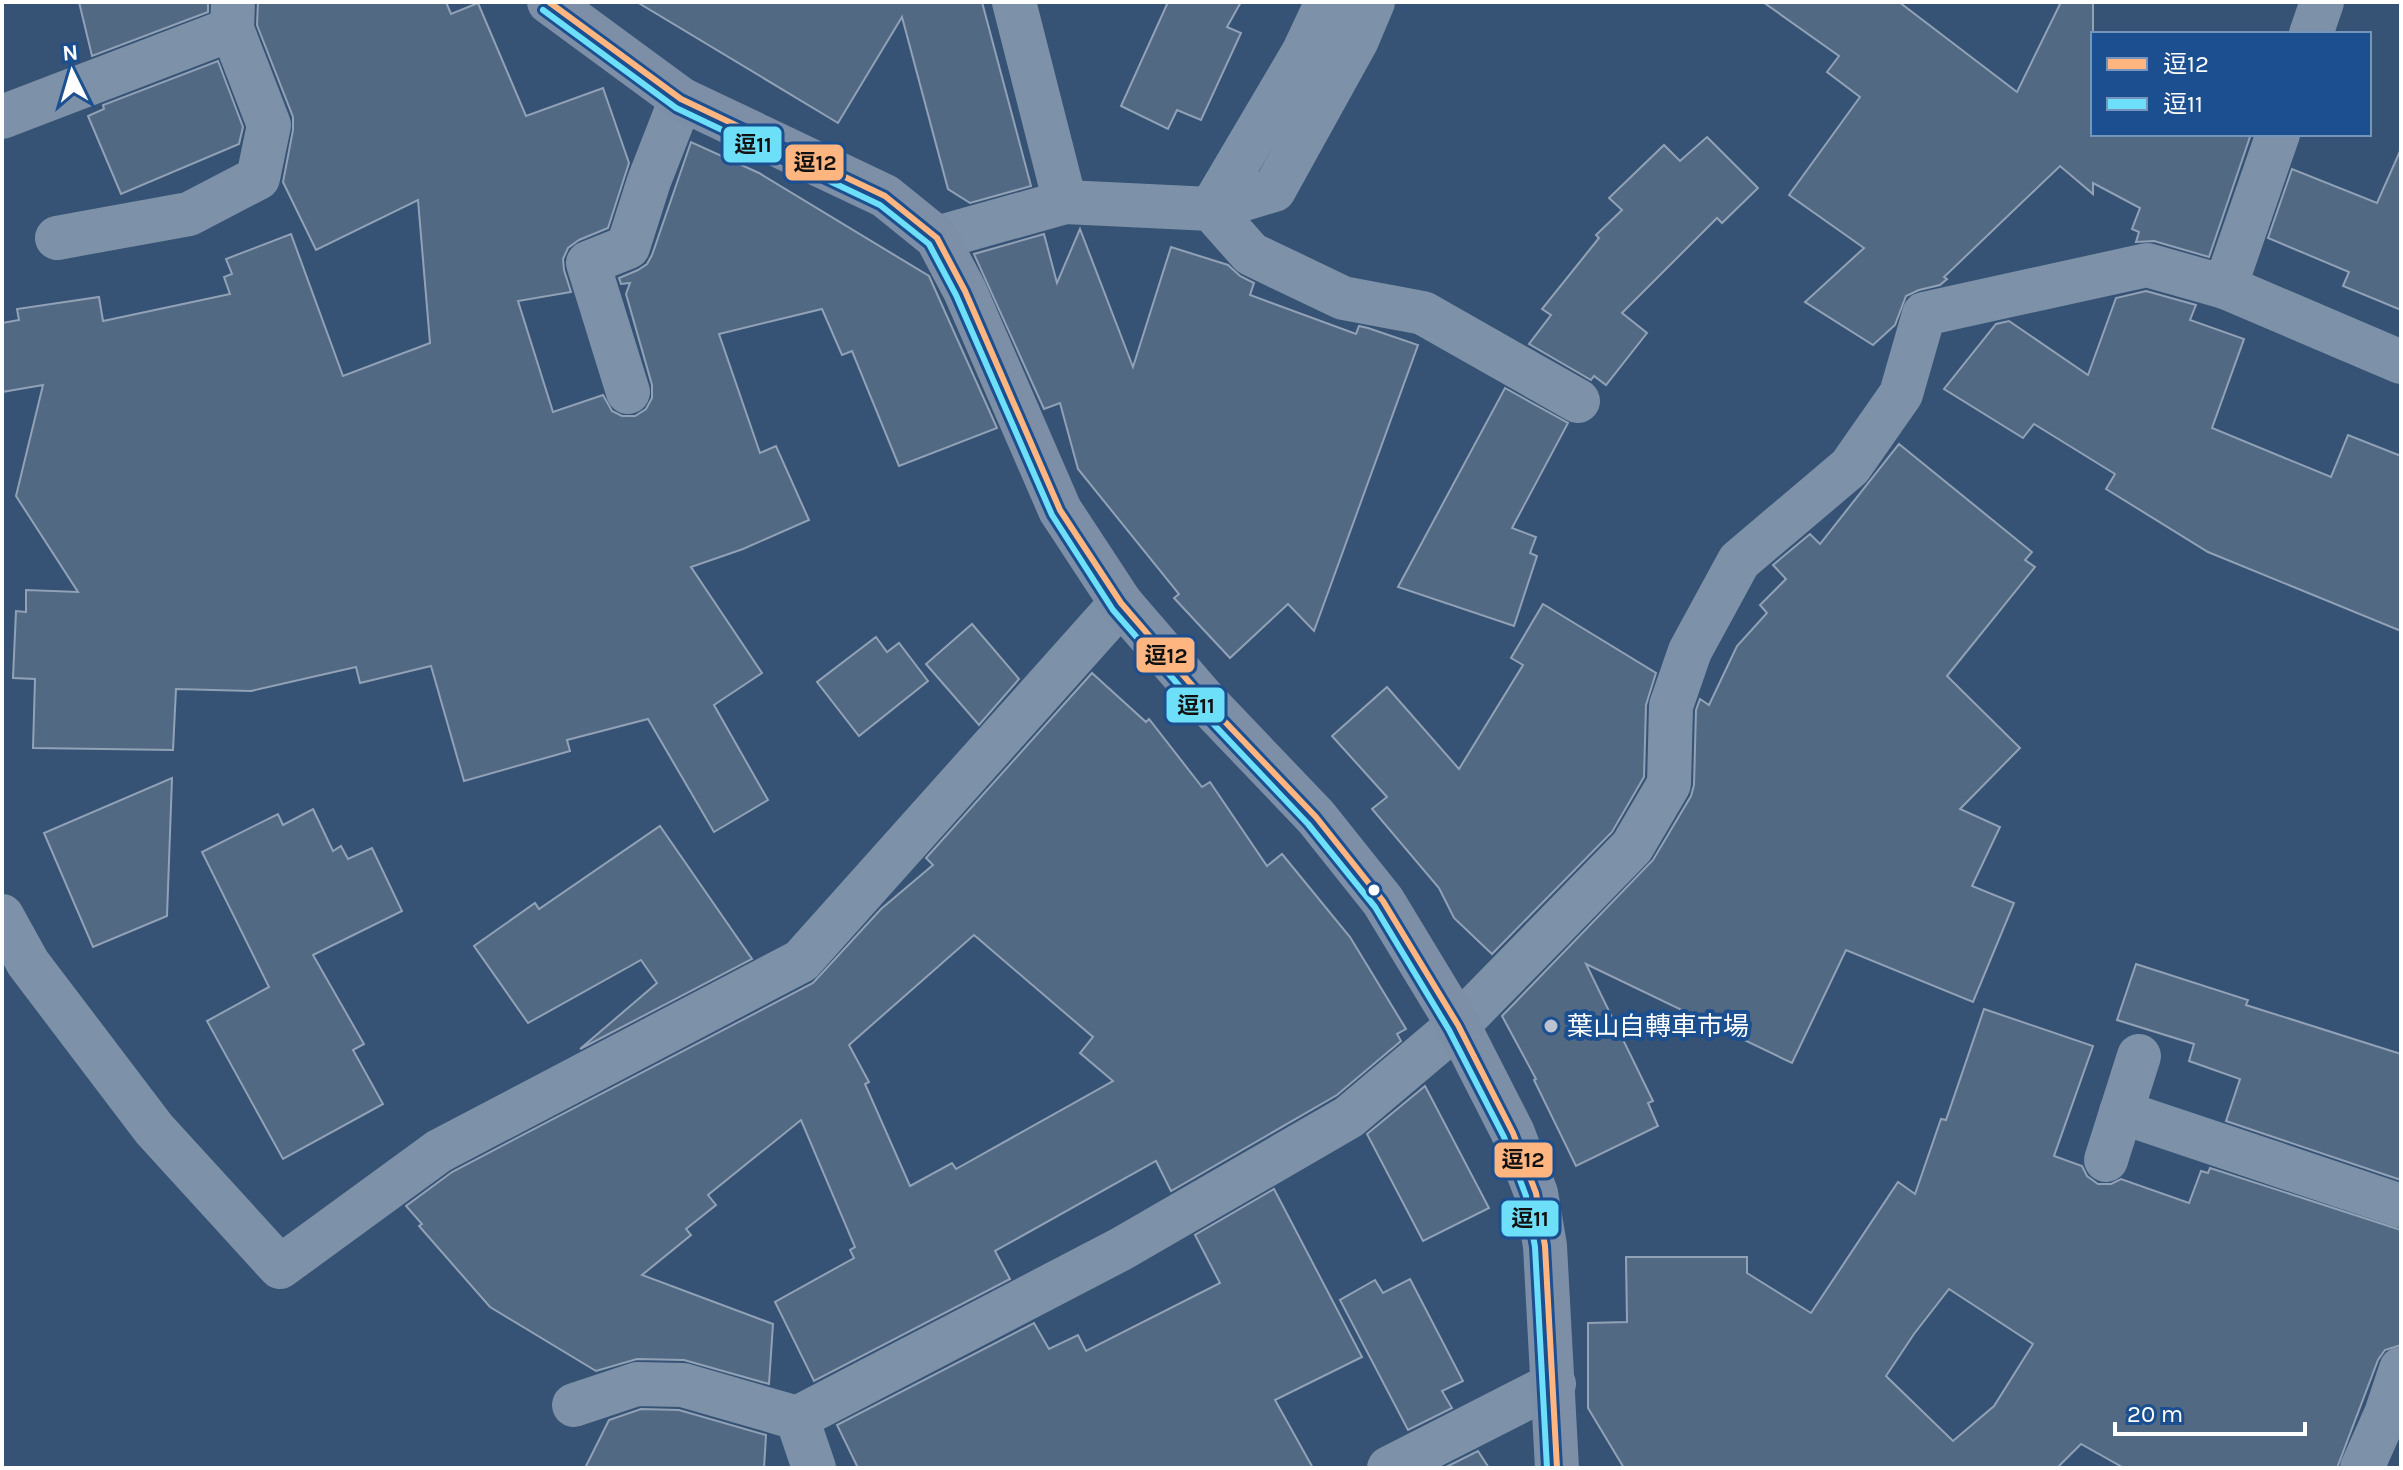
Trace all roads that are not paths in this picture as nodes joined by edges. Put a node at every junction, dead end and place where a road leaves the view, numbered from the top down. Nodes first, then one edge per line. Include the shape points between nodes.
1 (549, 2) edge
2 (1014, 2) edge
3 (1327, 2) edge
4 (1373, 2) edge
5 (2322, 2) edge
6 (232, 15) edge
7 (2312, 32) edge
8 (681, 99) junction
9 (2, 117) edge
10 (2277, 136) edge
11 (1065, 202) junction
12 (1211, 209) junction
13 (57, 238) dead end
14 (937, 238) junction
15 (2225, 287) junction
16 (2401, 362) edge
17 (628, 392) dead end
18 (1578, 401) dead end
19 (1121, 603) junction
20 (2, 916) edge
21 (1458, 1025) junction
22 (2139, 1056) dead end
23 (2121, 1112) junction
24 (2106, 1160) dead end
25 (2401, 1206) edge
26 (2401, 1369) edge
27 (1554, 1384) junction
28 (574, 1405) dead end
29 (797, 1418) junction
30 (814, 1468) edge
31 (1389, 1468) edge
32 (1557, 1468) edge
33 (2362, 1468) edge

1 - 8 main road
2 - 11 street
3 - 12 street
4 - 12 street via 1274,190
5 - 7 street
6 - 9 street
6 - 13 street via 269,125 258,178 189,214
8 - 14 main road via 885,196
8 - 17 street via 628,247 588,263
10 - 15 street
11 - 12 street
11 - 14 street
12 - 18 street via 1251,254 1343,298 1423,313
14 - 19 main road via 1060,510
15 - 16 street
15 - 21 street via 2147,265 1924,314 1901,394 1850,467 1739,561 1690,651 1671,706 1669,784 1632,847
19 - 20 street via 801,961 439,1151 280,1267 154,1129 28,963
19 - 21 main road via 1316,817 1383,901
21 - 27 main road via 1513,1133 1536,1193
21 - 29 street via 1349,1117 1121,1249
22 - 23 street
23 - 24 street
23 - 25 street
26 - 33 street
27 - 31 street
27 - 32 main road
28 - 29 street via 637,1384 683,1385
29 - 30 street

